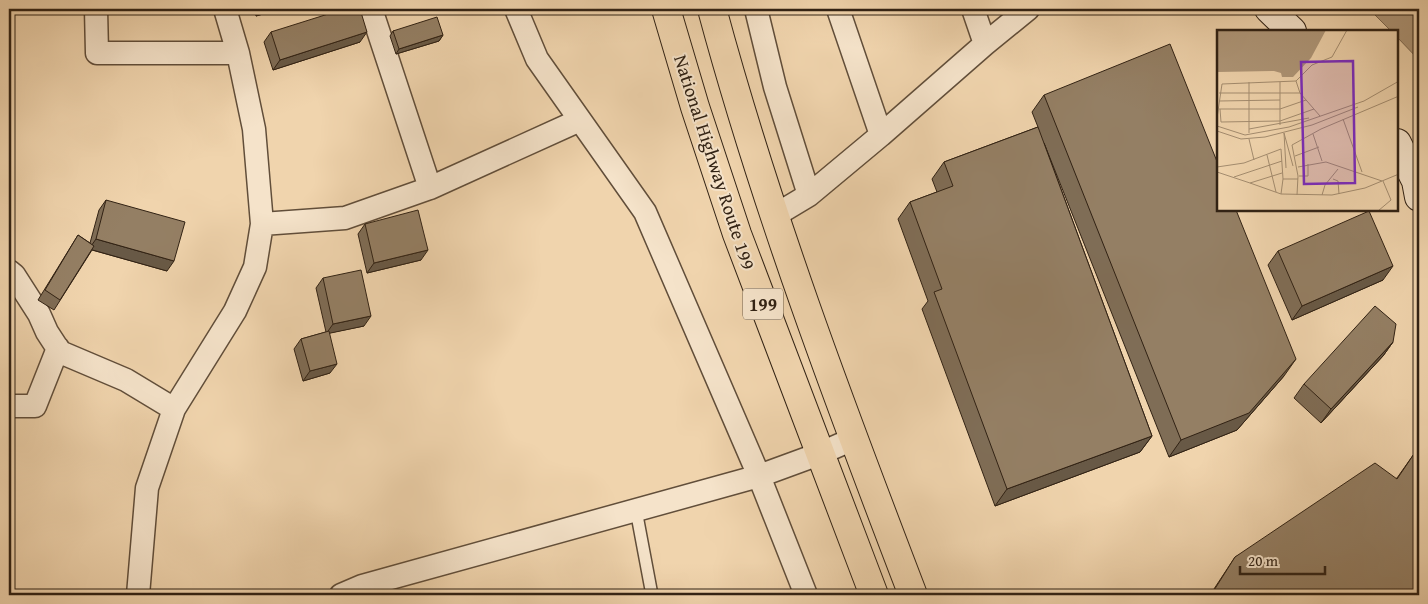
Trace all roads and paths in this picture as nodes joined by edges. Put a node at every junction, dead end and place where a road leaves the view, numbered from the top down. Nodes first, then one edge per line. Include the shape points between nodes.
1 (96, 9) edge
2 (225, 9) edge
3 (370, 9) edge
4 (516, 9) edge
5 (666, 9) edge
6 (712, 9) edge
7 (756, 9) edge
8 (838, 9) edge
9 (973, 9) edge
10 (1028, 9) edge
11 (1269, 9) edge
12 (1291, 30) edge
13 (985, 44) junction
14 (238, 53) junction
15 (580, 120) junction
16 (881, 135) junction
17 (1398, 145) edge
18 (430, 188) junction
19 (809, 195) junction
20 (1419, 197) edge
21 (774, 216) junction
22 (262, 224) junction
23 (9, 271) edge
24 (58, 348) junction
25 (9, 406) edge
26 (174, 410) junction
27 (853, 438) junction
28 (819, 454) junction
29 (760, 476) junction
30 (636, 510) junction
31 (138, 595) edge
32 (341, 595) edge
33 (652, 595) edge
34 (806, 595) edge
35 (874, 595) edge
36 (912, 595) edge

1 - 14 street via 97,54
2 - 14 street
3 - 18 street
4 - 15 street via 537,59
5 - 28 highway, National Highway Route 199 / 199 via 736,234
6 - 21 highway, National Highway Route 199 / 199
7 - 19 street via 775,87
8 - 16 street
9 - 13 street
10 - 13 street
11 - 12 street
13 - 16 street
14 - 22 street via 254,129
15 - 18 street
15 - 29 street via 644,212
16 - 19 street
17 - 20 street via 1416,181
18 - 22 street via 345,218
19 - 21 street
21 - 27 highway, National Highway Route 199 / 199
22 - 26 street via 255,267 235,311
23 - 24 street
24 - 25 street via 35,406
24 - 26 street via 60,352 126,380
26 - 31 street via 147,488
27 - 28 street
27 - 36 highway, National Highway Route 199 / 199
28 - 29 street
28 - 35 highway, National Highway Route 199 / 199
29 - 30 street
29 - 34 street
30 - 32 street via 362,586
30 - 33 lane

